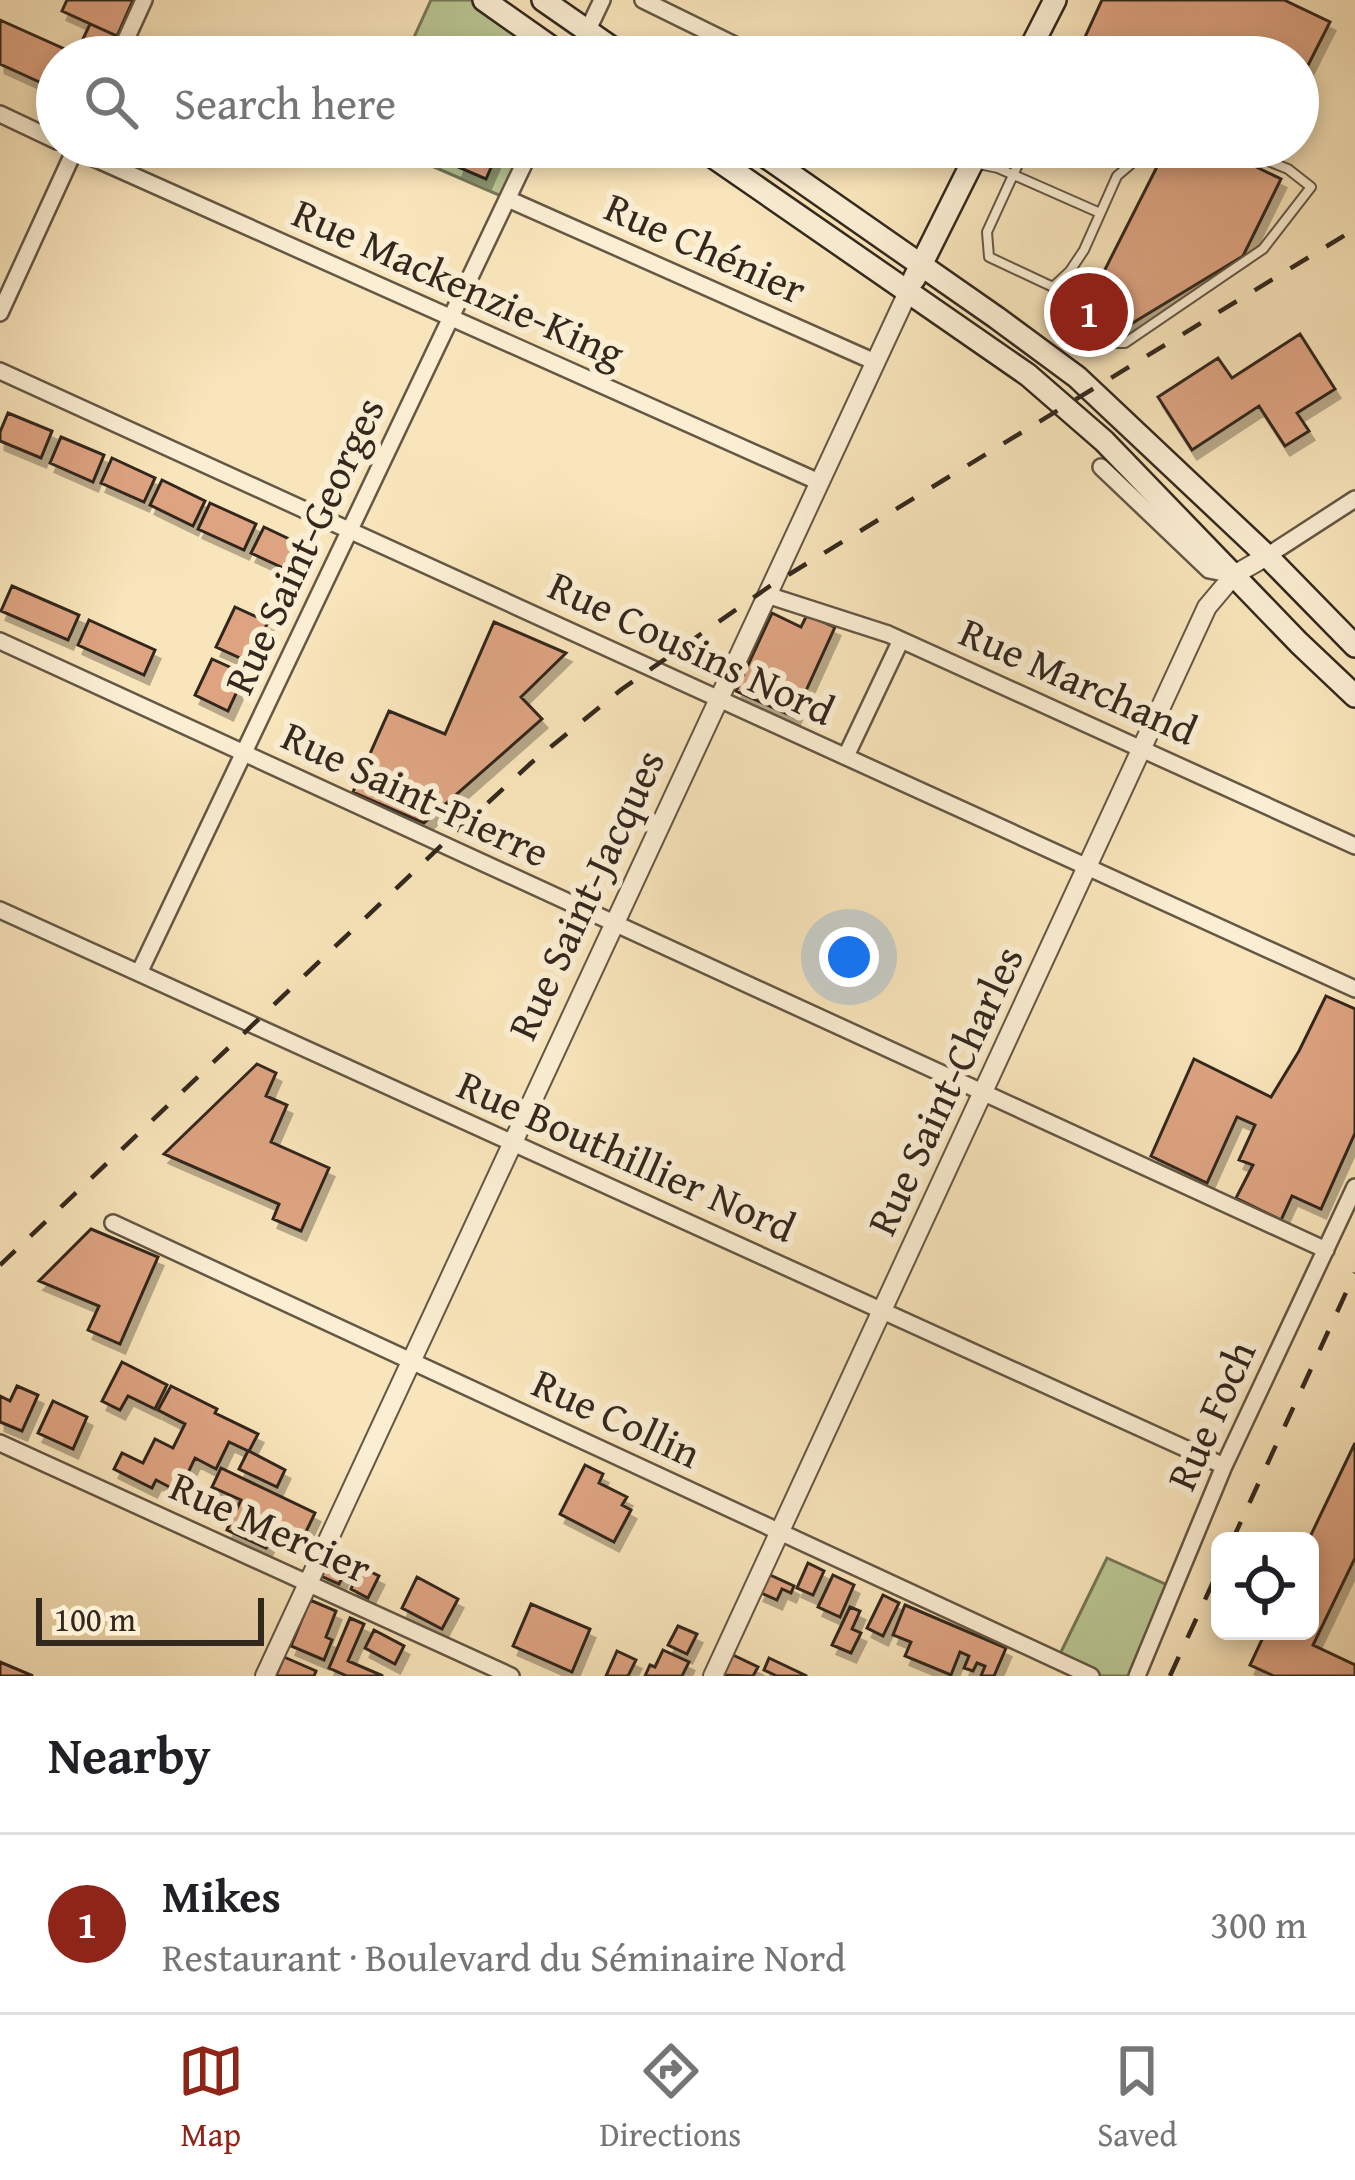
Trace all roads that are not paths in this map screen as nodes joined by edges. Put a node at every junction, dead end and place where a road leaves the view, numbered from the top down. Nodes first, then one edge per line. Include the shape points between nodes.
1 (144, 0) edge
2 (484, 0) edge
3 (543, 0) edge
4 (602, 0) edge
5 (643, 0) edge
6 (1055, 0) edge
7 (588, 31) junction
8 (128, 36) edge
9 (536, 36) edge
10 (586, 36) edge
11 (595, 36) edge
12 (716, 36) edge
13 (1037, 36) edge
14 (0, 114) edge
15 (36, 131) edge
16 (65, 168) edge
17 (118, 168) edge
18 (522, 168) edge
19 (730, 168) edge
20 (782, 168) edge
21 (969, 168) edge
22 (998, 168) edge
23 (1016, 168) edge
24 (1126, 168) edge
25 (1286, 168) edge
26 (1013, 175) junction
27 (508, 199) junction
28 (1100, 213) junction
29 (920, 266) junction
30 (1053, 287) junction
31 (909, 290) junction
32 (0, 313) edge
33 (451, 318) junction
34 (875, 362) junction
35 (0, 370) edge
36 (1100, 467) dead end
37 (819, 482) junction
38 (1355, 499) edge
39 (350, 530) junction
40 (1267, 556) junction
41 (1234, 575) junction
42 (767, 595) junction
43 (902, 640) junction
44 (0, 641) edge
45 (1299, 643) junction
46 (1355, 647) edge
47 (1355, 696) edge
48 (719, 699) junction
49 (1142, 748) junction
50 (244, 753) junction
51 (846, 756) junction
52 (1355, 846) edge
53 (1087, 867) junction
54 (0, 910) edge
55 (615, 923) junction
56 (139, 973) junction
57 (1355, 989) edge
58 (983, 1092) junction
59 (513, 1143) junction
60 (1355, 1186) edge
61 (113, 1223) dead end
62 (1326, 1250) junction
63 (882, 1310) junction
64 (411, 1361) junction
65 (0, 1443) edge
66 (1224, 1466) junction
67 (779, 1532) junction
68 (308, 1582) junction
69 (265, 1676) edge
70 (512, 1676) edge
71 (712, 1676) edge
72 (1091, 1676) edge
73 (1137, 1676) edge

1 - 8 street
2 - 9 main road
3 - 7 main road
4 - 7 street
5 - 12 street
6 - 13 main road
7 - 10 street
7 - 11 main road
14 - 15 street
16 - 32 street
17 - 33 street, Rue Mackenzie-King
18 - 27 street, Rue Saint-Georges
19 - 31 main road
20 - 29 main road
21 - 29 main road, Rue Saint-Jacques
22 - 26 lane
23 - 26 lane
24 - 28 lane
25 - 30 lane via 1311,187 1263,249 1125,343 1108,343 1062,310
26 - 28 lane
26 - 30 lane via 987,232 989,256
27 - 33 street, Rue Saint-Georges
27 - 34 street, Rue Chénier
28 - 30 lane via 1084,250
29 - 31 main road, Rue Saint-Jacques
29 - 40 main road via 1077,377
31 - 34 street, Rue Saint-Jacques
31 - 41 main road via 1104,441
33 - 37 street, Rue Mackenzie-King
33 - 39 street, Rue Saint-Georges
34 - 37 street, Rue Saint-Jacques
35 - 39 street, Rue Cousins Nord
36 - 41 street via 1209,570
37 - 42 street, Rue Saint-Jacques
38 - 40 street
39 - 48 street, Rue Cousins Nord
39 - 50 street, Rue Saint-Georges
40 - 41 street, Rue Saint-Charles
40 - 46 main road
41 - 45 main road
41 - 49 street, Rue Saint-Charles via 1207,607
42 - 43 street, Rue Marchand
42 - 48 street, Rue Saint-Jacques
43 - 49 street, Rue Marchand
43 - 51 street
44 - 50 street, Rue Saint-Pierre
45 - 46 main road via 1324,631
45 - 47 main road
48 - 51 street, Rue Cousins Nord
48 - 55 street, Rue Saint-Jacques
49 - 52 street, Rue Marchand
49 - 53 street, Rue Saint-Charles
50 - 55 street, Rue Saint-Pierre
50 - 56 street, Rue Saint-Georges
51 - 53 street, Rue Cousins Nord
53 - 57 street, Rue Cousins Nord
53 - 58 street, Rue Saint-Charles
54 - 56 street, Rue Bouthillier Nord
55 - 58 street, Rue Saint-Pierre
55 - 59 street, Rue Saint-Jacques
56 - 59 street, Rue Bouthillier Nord
58 - 62 street, Rue Saint-Pierre
58 - 63 street, Rue Saint-Charles
59 - 63 street, Rue Bouthillier Nord
59 - 64 street, Rue Saint-Jacques
60 - 62 street, Rue Foch
61 - 64 street, Rue Collin
62 - 66 street, Rue Foch
63 - 66 street, Rue Bouthillier Nord
63 - 67 street, Rue Saint-Charles
64 - 67 street, Rue Collin
64 - 68 street, Rue Saint-Jacques
65 - 68 street, Rue Mercier
66 - 73 street, Rue Foch
67 - 71 street, Rue Saint-Charles
67 - 72 street, Rue Collin
68 - 69 street, Rue Saint-Jacques
68 - 70 street, Rue Mercier

